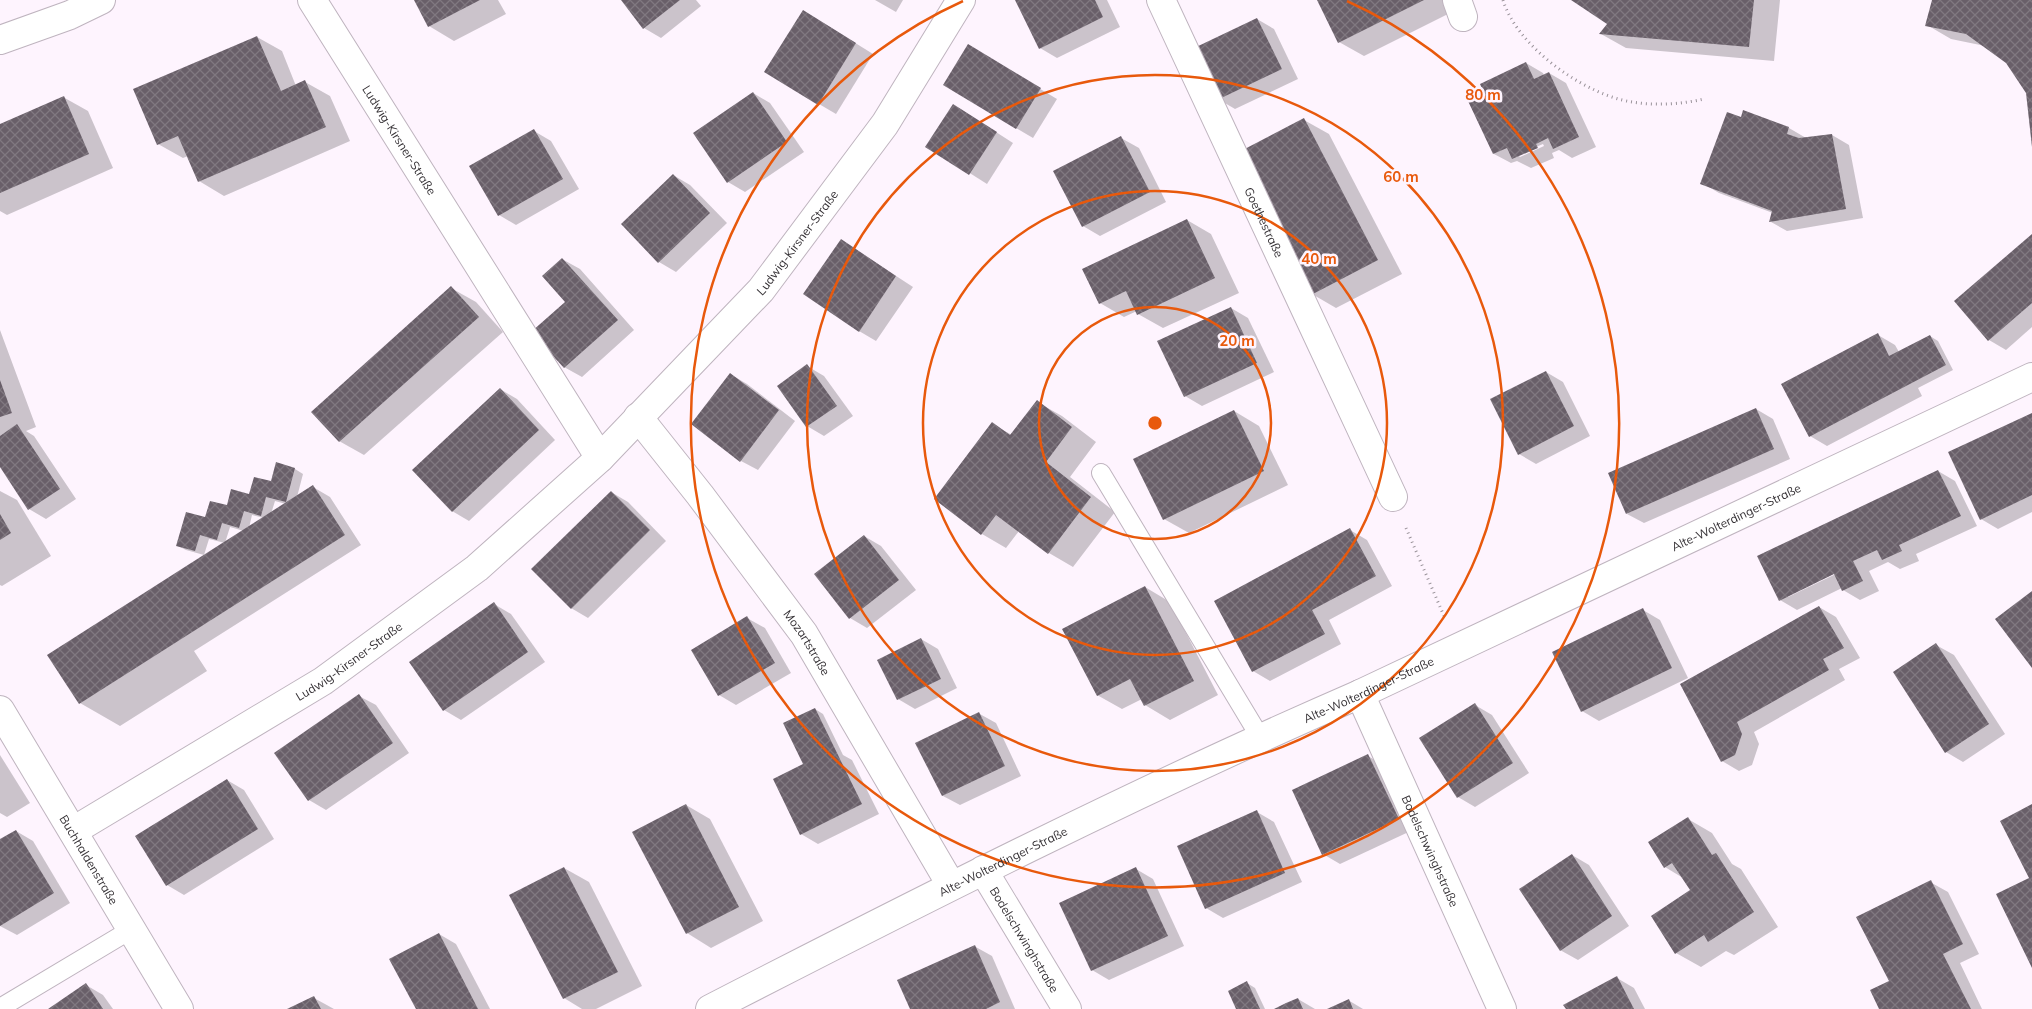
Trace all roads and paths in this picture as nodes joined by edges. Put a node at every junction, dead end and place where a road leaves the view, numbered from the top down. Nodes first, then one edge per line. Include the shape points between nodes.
1 (101, 0) edge
2 (312, 0) edge
3 (961, 0) edge
4 (1161, 0) edge
5 (1502, 0) edge
6 (0, 40) edge
7 (1704, 100) dead end
8 (2032, 377) edge
9 (638, 417) junction
10 (600, 458) junction
11 (1101, 474) dead end
12 (1393, 497) joint
13 (1458, 648) junction
14 (1360, 694) junction
15 (0, 710) edge
16 (1260, 737) junction
17 (73, 830) junction
18 (983, 870) junction
19 (951, 885) junction
20 (132, 929) junction
21 (0, 1008) edge
22 (179, 1009) edge
23 (710, 1009) edge
24 (1067, 1009) edge
25 (1502, 1009) edge

1 - 6 street via 70,15
2 - 10 street, Ludwig-Kirsner-Straße
3 - 9 street, Ludwig-Kirsner-Straße via 885,124 761,290
4 - 12 street, Goethestraße
5 - 7 path via 1518,28 1556,67 1599,93 1632,102 1684,104
8 - 13 street, Alte-Wolterdinger-Straße
9 - 10 street, Ludwig-Kirsner-Straße
9 - 19 street, Mozartstraße via 804,634
10 - 17 street, Ludwig-Kirsner-Straße via 476,568 323,681
11 - 16 lane
12 - 13 path
13 - 14 street, Alte-Wolterdinger-Straße
14 - 16 street, Alte-Wolterdinger-Straße
14 - 25 street, Bodelschwinghstraße
15 - 17 street, Buchhaldenstraße
16 - 18 street, Alte-Wolterdinger-Straße
17 - 20 street, Buchhaldenstraße
18 - 19 street, Alte-Wolterdinger-Straße
18 - 24 street, Bodelschwinghstraße
19 - 23 street, Alte-Wolterdinger-Straße
20 - 21 lane
20 - 22 street, Buchhaldenstraße

